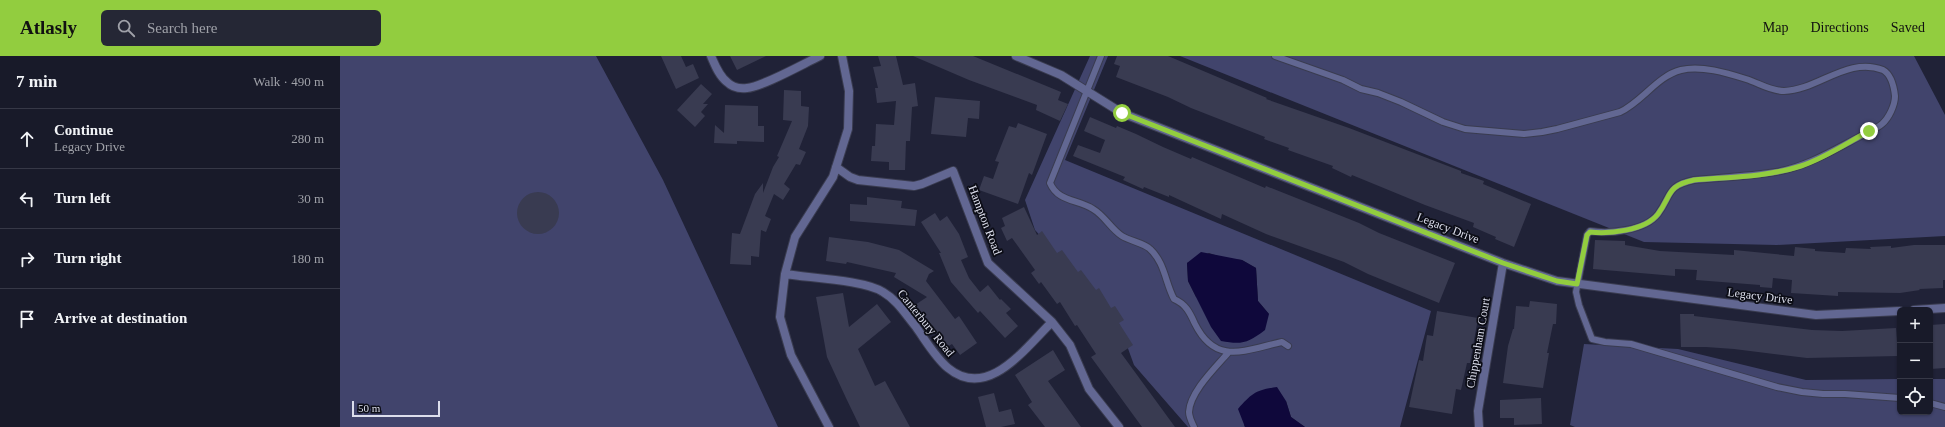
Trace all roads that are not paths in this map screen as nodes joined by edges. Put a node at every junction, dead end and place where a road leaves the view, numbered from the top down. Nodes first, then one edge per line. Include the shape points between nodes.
1 (711, 56) edge
2 (820, 56) edge
3 (842, 56) edge
4 (1016, 56) edge
5 (1101, 56) edge
6 (1275, 56) edge
7 (1087, 92) junction
8 (836, 167) junction
9 (1503, 263) junction
10 (785, 274) junction
11 (1577, 284) junction
12 (1945, 308) edge
13 (1933, 309) edge
14 (1897, 311) edge
15 (1052, 322) junction
16 (1288, 346) dead end
17 (1228, 353) junction
18 (1897, 398) edge
19 (1933, 404) edge
20 (1945, 407) edge
21 (829, 427) edge
22 (1119, 427) edge
23 (1194, 427) edge
24 (1479, 427) edge

1 - 2 street via 726,82 743,88 755,86
3 - 8 street via 849,92 848,129
4 - 7 street, Legacy Drive via 1062,75
5 - 7 lane
6 - 11 lane via 1378,93 1465,129 1524,134 1557,129 1620,112 1669,75 1692,67 1747,79 1767,88 1783,91 1812,84 1852,65 1874,66 1890,76 1895,99 1882,124 1822,157 1801,166 1776,172 1681,183 1668,195 1657,215 1648,222 1624,231 1590,232 1587,235
7 - 9 street, Legacy Drive via 1122,113
7 - 17 lane via 1050,183 1053,190 1065,198 1091,207 1102,214 1121,235 1149,248 1164,270 1174,299 1182,302 1201,336 1214,347
8 - 10 street via 833,177 795,238
8 - 15 street, Hampton Road via 855,179 914,186 953,171 988,263
9 - 11 street, Legacy Drive via 1557,281
9 - 24 street, Chippenham Court via 1478,411
10 - 15 street, Canterbury Road via 862,284 879,289 897,304 947,367 972,378 988,377 1003,370
10 - 21 street via 780,317 790,355
11 - 14 street, Legacy Drive via 1816,315
11 - 18 lane via 1579,305 1592,339 1631,344 1802,392
12 - 13 street
15 - 22 street, Hampton Road via 1070,345 1089,389
16 - 17 lane via 1282,342
17 - 23 lane via 1191,402 1189,414
19 - 20 lane

